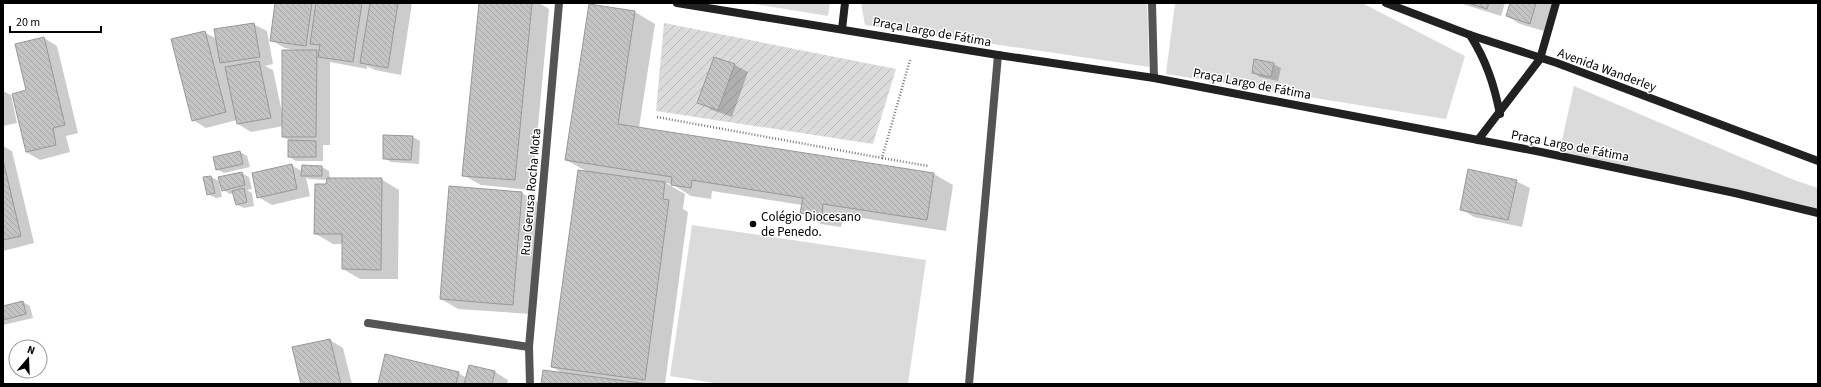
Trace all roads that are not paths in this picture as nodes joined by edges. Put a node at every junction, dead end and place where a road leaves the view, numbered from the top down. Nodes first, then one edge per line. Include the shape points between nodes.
1 (559, 3) edge
2 (677, 3) edge
3 (845, 3) edge
4 (1152, 3) edge
5 (1386, 3) edge
6 (1556, 3) edge
7 (842, 29) junction
8 (1470, 35) junction
9 (998, 55) junction
10 (1540, 59) junction
11 (1154, 78) junction
12 (1500, 114) junction
13 (1478, 140) junction
14 (1818, 162) edge
15 (1818, 213) edge
16 (368, 323) dead end
17 (529, 347) junction
18 (530, 384) edge
19 (969, 384) edge

1 - 17 street, Rua Gerusa Rocha Mota
2 - 7 main road, Praça Largo de Fátima
3 - 7 main road
4 - 11 street
5 - 8 main road, Avenida Wanderley
6 - 10 main road
7 - 9 main road, Praça Largo de Fátima
8 - 10 main road, Avenida Wanderley
8 - 12 main road via 1483,55 1496,92
9 - 11 main road, Praça Largo de Fátima
9 - 19 street
10 - 12 main road
10 - 14 main road, Avenida Wanderley via 1557,63
11 - 13 main road, Praça Largo de Fátima
12 - 13 main road
13 - 15 main road, Praça Largo de Fátima via 1689,183
16 - 17 street
17 - 18 street, Rua Gerusa Rocha Mota

